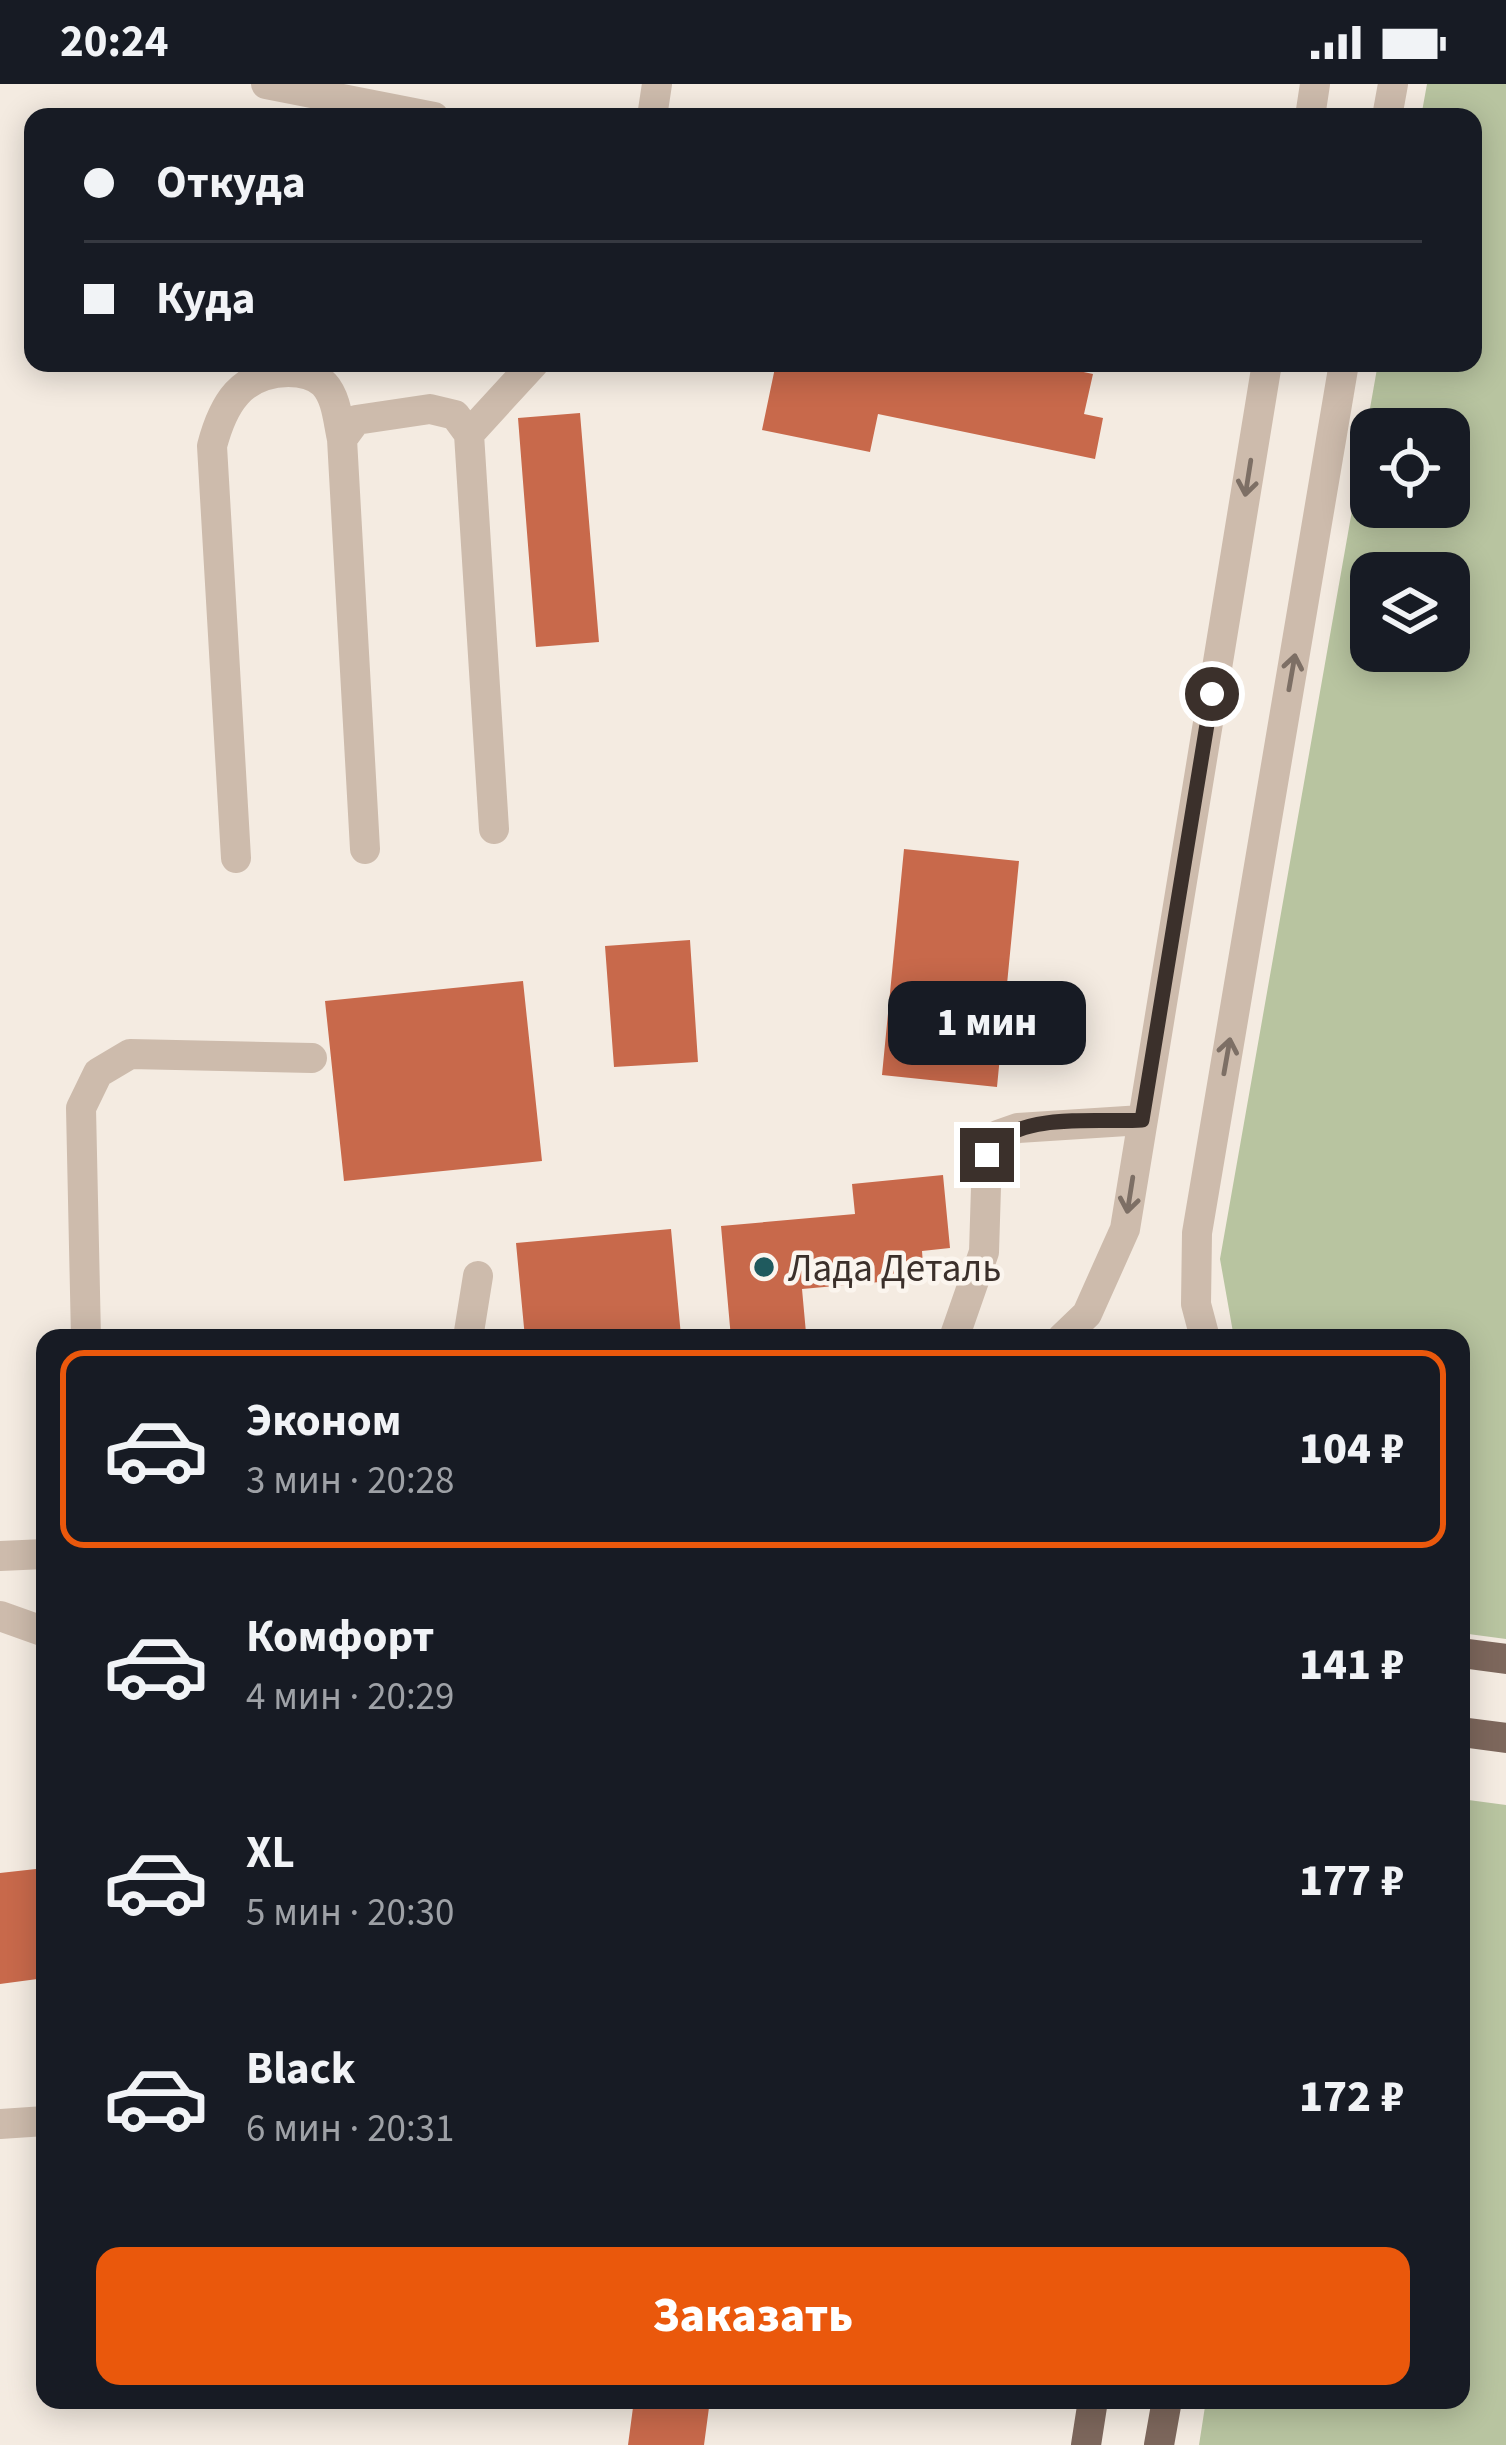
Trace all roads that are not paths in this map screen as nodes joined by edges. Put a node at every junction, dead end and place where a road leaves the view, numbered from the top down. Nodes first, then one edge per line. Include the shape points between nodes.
1 (266, 84) edge
2 (388, 108) edge
3 (526, 372) edge
4 (1266, 372) edge
5 (1342, 372) edge
6 (469, 434) junction
7 (342, 439) junction
8 (494, 829) dead end
9 (365, 849) dead end
10 (236, 858) dead end
11 (312, 1058) dead end
12 (1142, 1120) junction
13 (478, 1276) dead end
14 (86, 1329) edge
15 (469, 1329) edge
16 (957, 1329) edge
17 (1072, 1329) edge
18 (1203, 1329) edge
19 (36, 1554) edge
20 (0, 1556) edge
21 (0, 1616) edge
22 (36, 1629) edge
23 (1470, 1654) edge
24 (1506, 1659) edge
25 (1470, 1733) edge
26 (1506, 1738) edge
27 (36, 2122) edge
28 (0, 2124) edge
29 (1092, 2409) edge
30 (1165, 2409) edge
31 (1086, 2445) edge
32 (1160, 2445) edge

1 - 2 street
3 - 6 street
4 -> 12 street
18 -> 5 street via 1197,1233
6 - 7 street via 455,415 430,409 356,420
6 - 8 street
7 - 9 street
7 - 10 street via 321,381 287,372 241,386 219,418 212,446
11 - 14 street via 130,1054 98,1073 81,1108
12 - 16 street via 1018,1127 998,1136 987,1155 984,1252
12 -> 17 street via 1125,1228 1087,1314
13 - 15 street
19 - 20 street
21 - 22 street
23 - 24 main road
25 - 26 main road
27 - 28 street
29 - 31 main road
30 - 32 main road

